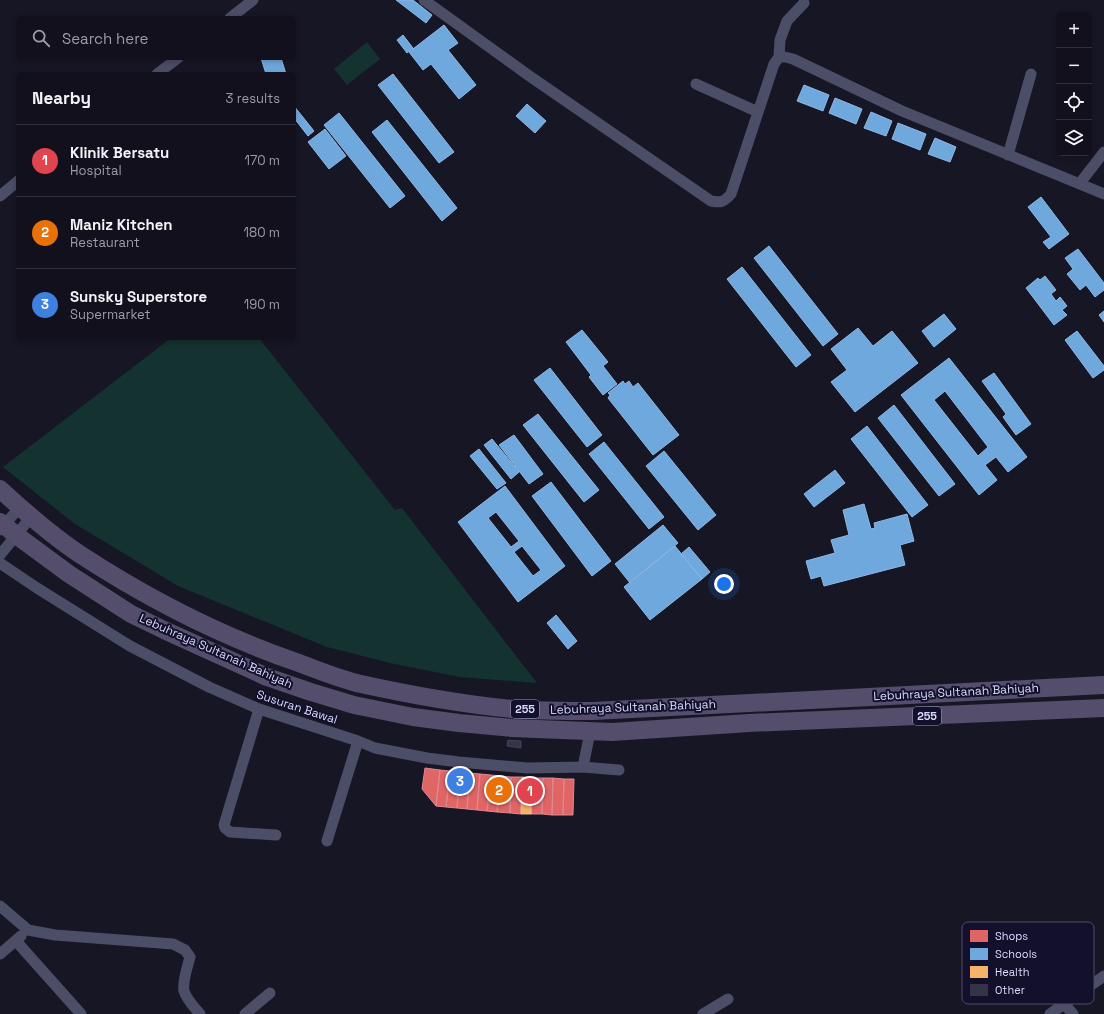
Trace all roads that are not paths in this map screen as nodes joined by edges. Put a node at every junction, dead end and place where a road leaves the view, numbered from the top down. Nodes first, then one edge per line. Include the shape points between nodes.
1 (253, 0) edge
2 (424, 0) edge
3 (804, 3) dead end
4 (233, 16) edge
5 (779, 57) junction
6 (175, 60) edge
7 (160, 72) edge
8 (1031, 74) dead end
9 (696, 84) dead end
10 (758, 112) junction
11 (1104, 152) edge
12 (1008, 154) junction
13 (16, 183) edge
14 (1080, 183) junction
15 (1104, 194) edge
16 (0, 196) edge
17 (0, 489) edge
18 (25, 512) junction
19 (5, 528) edge
20 (0, 555) edge
21 (0, 563) edge
22 (1104, 685) edge
23 (1104, 708) edge
24 (259, 710) junction
25 (590, 732) junction
26 (358, 741) junction
27 (583, 767) junction
28 (619, 770) dead end
29 (276, 836) dead end
30 (327, 842) dead end
31 (0, 906) edge
32 (28, 930) junction
33 (16, 941) junction
34 (0, 954) edge
35 (1104, 976) edge
36 (1094, 983) edge
37 (270, 993) dead end
38 (728, 999) dead end
39 (1064, 1004) joint
40 (81, 1014) edge
41 (200, 1014) edge
42 (245, 1014) edge
43 (705, 1014) edge
44 (1050, 1014) edge
45 (1073, 1014) edge

1 - 4 street
2 - 10 street via 711,201 719,202 731,194
3 - 5 street via 787,21 780,40
5 - 10 street via 774,64
5 - 12 street via 793,59 902,111
6 - 7 street
8 - 12 street
9 - 10 street
11 - 14 street
12 - 14 street
13 - 16 street
14 - 15 street
17 - 18 main road, Lebuhraya Sultanah Bahiyah / 255
18 - 19 street
18 - 22 main road, Lebuhraya Sultanah Bahiyah / 255 via 80,554 142,593 172,608 272,654 359,683 417,696 513,709 594,711
19 - 20 street
19 - 25 main road, Lebuhraya Sultanah Bahiyah / 255 via 131,614 267,676 311,692 354,705 459,724
21 - 24 street, Susuran Bawal via 130,646
23 - 25 main road, Lebuhraya Sultanah Bahiyah / 255
24 - 26 street, Susuran Bawal
24 - 29 street via 224,825 230,832
25 - 27 street
26 - 27 street, Susuran Bawal via 375,748 459,762 527,768
26 - 30 street
27 - 28 street, Susuran Bawal
31 - 32 street
32 - 33 street
32 - 41 street via 55,936 173,944 185,950 190,956 183,989
33 - 34 street
33 - 40 street
35 - 36 street
37 - 42 street
38 - 43 street
39 - 44 street
39 - 45 street

